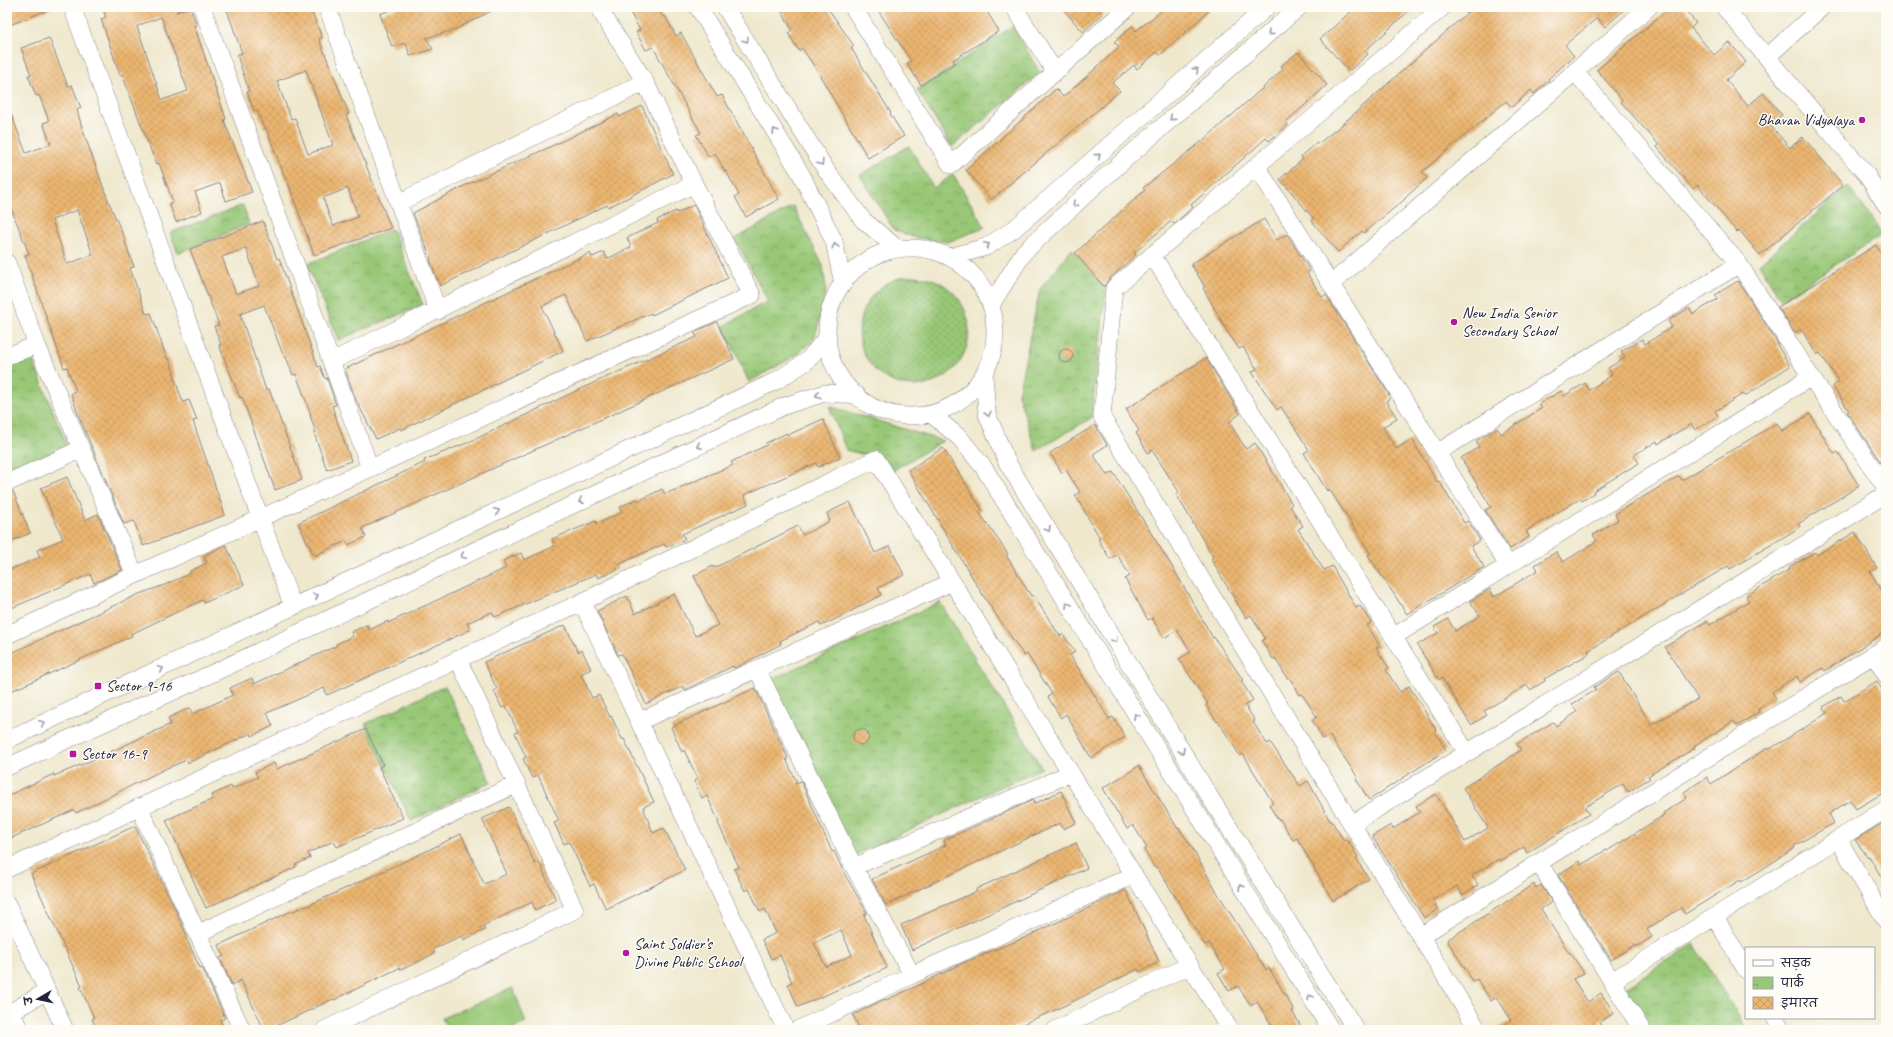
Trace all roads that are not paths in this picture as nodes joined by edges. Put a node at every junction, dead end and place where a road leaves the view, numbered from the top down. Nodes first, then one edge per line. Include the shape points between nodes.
1 (72, 7) edge
2 (202, 7) edge
3 (327, 7) edge
4 (598, 7) edge
5 (698, 7) edge
6 (725, 7) edge
7 (853, 7) edge
8 (1014, 7) edge
9 (1128, 7) edge
10 (1268, 7) edge
11 (1299, 7) edge
12 (1443, 7) edge
13 (1649, 7) edge
14 (1724, 7) edge
15 (1822, 7) edge
16 (1767, 57) junction
17 (1055, 72) junction
18 (1575, 72) junction
19 (645, 82) junction
20 (1257, 167) junction
21 (694, 184) junction
22 (398, 202) junction
23 (1886, 205) edge
24 (898, 249) junction
25 (1152, 255) junction
26 (950, 258) junction
27 (7, 263) edge
28 (1739, 264) junction
29 (843, 284) junction
30 (1331, 284) junction
31 (991, 305) junction
32 (438, 311) junction
33 (828, 336) junction
34 (37, 345) junction
35 (7, 356) edge
36 (332, 361) junction
37 (984, 375) junction
38 (1811, 377) junction
39 (856, 395) junction
40 (931, 414) junction
41 (81, 449) junction
42 (1437, 453) junction
43 (370, 468) junction
44 (7, 483) edge
45 (1886, 488) edge
46 (1886, 494) edge
47 (260, 519) junction
48 (1508, 565) junction
49 (135, 575) junction
50 (952, 582) junction
51 (582, 602) junction
52 (293, 607) junction
53 (7, 635) edge
54 (1393, 637) junction
55 (1880, 651) edge
56 (458, 659) junction
57 (756, 669) junction
58 (1886, 675) edge
59 (640, 721) junction
60 (7, 740) edge
61 (1466, 753) junction
62 (7, 767) edge
63 (1071, 773) junction
64 (517, 784) junction
65 (139, 807) junction
66 (1886, 809) edge
67 (1352, 824) junction
68 (1838, 839) junction
69 (1539, 863) junction
70 (854, 867) junction
71 (7, 869) edge
72 (1134, 875) junction
73 (7, 904) edge
74 (1714, 917) junction
75 (1886, 921) edge
76 (197, 934) junction
77 (1421, 936) junction
78 (1190, 965) junction
79 (1745, 968) edge
80 (912, 975) junction
81 (1612, 981) junction
82 (48, 992) junction
83 (9, 1013) edge
84 (1776, 1019) edge
85 (20, 1030) edge
86 (65, 1030) edge
87 (242, 1030) edge
88 (324, 1030) edge
89 (786, 1030) edge
90 (797, 1030) edge
91 (1055, 1030) edge
92 (1230, 1030) edge
93 (1330, 1030) edge
94 (1356, 1030) edge
95 (1478, 1030) edge
96 (1642, 1030) edge
97 (1782, 1030) edge

1 - 47 street
2 - 36 street
3 - 22 street
4 - 19 street
29 -> 5 street via 834,241 801,174
6 -> 24 street via 826,170 863,220
7 - 17 street via 951,165
8 - 17 street
9 - 17 street
26 -> 10 street via 986,247 1014,229
11 -> 31 street via 1097,184 1024,252
12 - 20 street
13 - 18 street
14 - 16 street
15 - 16 street
16 - 23 street via 1866,174
18 - 28 street
18 - 30 street
19 - 21 street
19 - 22 street
20 - 25 street
20 - 30 street
21 - 32 street
21 - 43 street via 752,295
22 - 32 street
24 - 26 street via 916,248
24 - 29 street via 868,260
25 - 54 street
25 - 67 street via 1114,288 1102,417
26 - 31 street via 977,280
27 - 34 street
28 - 38 street
28 - 42 street
29 - 33 street via 830,312
30 - 42 street
31 - 37 street via 995,340
32 - 36 street
33 - 39 street via 835,366
52 -> 33 street via 776,381 807,360
34 - 35 street
34 - 41 street
36 - 43 street
37 - 40 street via 972,391 958,402
37 -> 94 street via 988,414 1007,462 1204,787
38 - 45 street
38 - 48 street
39 - 40 street via 870,405 894,415
39 -> 62 street via 825,393 784,406
93 -> 40 street via 984,468 960,438
41 - 44 street
41 - 49 street
42 - 48 street
43 - 47 street
46 - 61 street
47 - 49 street
47 - 52 street
48 - 54 street
49 - 53 street
50 - 51 street via 876,459
50 - 57 street
50 - 63 street
51 - 56 street
51 - 59 street
60 -> 52 street
54 - 61 street
55 - 58 street
55 - 69 street
56 - 64 street
56 - 65 street
57 - 59 street
57 - 70 street
59 - 89 street
61 - 67 street
63 - 70 street
63 - 72 street
64 - 76 street
64 - 88 street via 575,910
65 - 71 street
65 - 76 street
66 - 68 street
67 - 77 street
68 - 74 street
68 - 75 street
69 - 77 street
69 - 81 street
70 - 80 street
72 - 78 street
72 - 80 street
73 - 82 street
74 - 79 street
74 - 81 street
76 - 87 street
77 - 95 street
78 - 91 street
78 - 92 street
80 - 90 street
81 - 96 street
82 - 83 street
82 - 86 street
83 - 85 street
84 - 97 street

